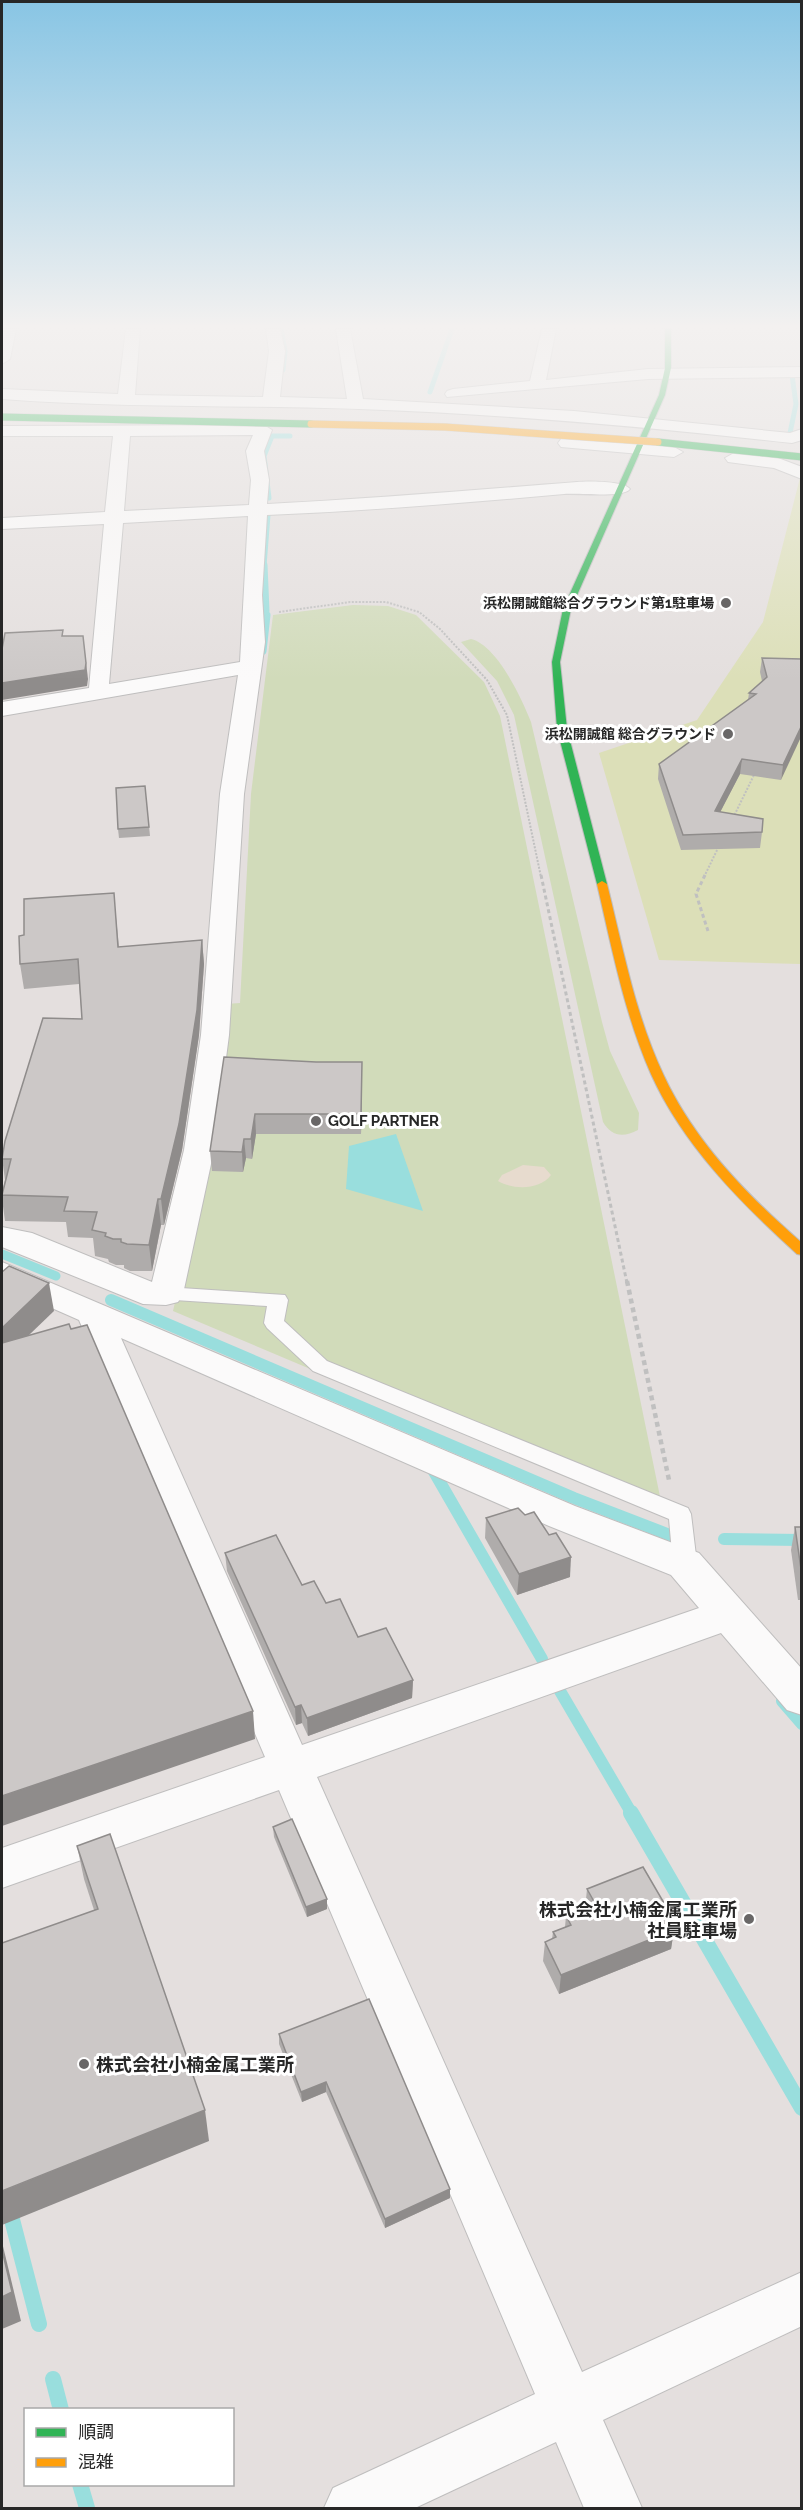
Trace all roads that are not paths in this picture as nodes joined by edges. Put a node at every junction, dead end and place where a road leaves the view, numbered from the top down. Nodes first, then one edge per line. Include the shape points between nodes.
1 (127, 446) edge
2 (256, 446) edge
3 (611, 446) edge
4 (701, 446) edge
5 (793, 446) edge
6 (639, 448) junction
7 (801, 457) edge
8 (778, 463) junction
9 (801, 474) edge
10 (621, 489) junction
11 (260, 509) junction
12 (114, 516) junction
13 (2, 522) edge
14 (250, 667) junction
15 (102, 692) junction
16 (2, 709) edge
17 (2, 1237) edge
18 (801, 1251) edge
19 (2, 1273) edge
20 (166, 1294) junction
21 (86, 1296) junction
22 (685, 1564) junction
23 (727, 1613) junction
24 (799, 1689) edge
25 (290, 1767) junction
26 (2, 1868) edge
27 (801, 2298) edge
28 (569, 2407) junction
29 (353, 2508) edge
30 (613, 2508) edge

1 - 12 street
2 - 11 street
3 - 6 street
4 - 7 main road, bridge
5 - 8 street
6 - 8 street
6 - 10 main road
8 - 9 street
10 - 11 street via 581,487 407,503
10 - 18 main road via 567,609 560,635 556,677 564,738 638,1021 659,1078 719,1169
11 - 12 street
11 - 14 street via 252,586 254,642
12 - 13 street
12 - 15 street via 98,685
14 - 15 street
14 - 20 street via 232,794 207,1100 193,1182
15 - 16 street
17 - 21 street via 20,1241
19 - 21 street
20 - 21 street
20 - 22 lane via 278,1300 274,1323 320,1366 680,1514
21 - 22 street via 562,1516
21 - 25 street
22 - 23 street
23 - 24 street
23 - 25 street
25 - 26 street
25 - 28 street
27 - 28 street
28 - 29 street
28 - 30 street

